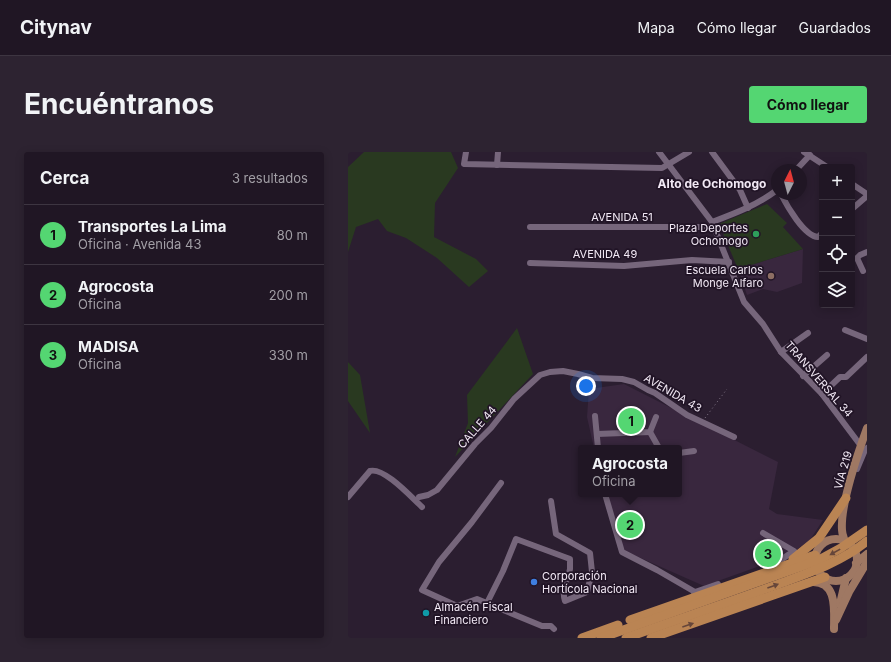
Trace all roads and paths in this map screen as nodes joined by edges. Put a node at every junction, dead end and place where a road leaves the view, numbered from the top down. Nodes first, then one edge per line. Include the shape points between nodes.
1 (466, 152) edge
2 (498, 152) edge
3 (659, 152) edge
4 (689, 152) edge
5 (712, 152) edge
6 (807, 154) edge
7 (668, 164) junction
8 (800, 164) edge
9 (822, 164) edge
10 (497, 165) junction
11 (855, 186) edge
12 (771, 195) edge
13 (867, 195) edge
14 (784, 200) edge
15 (855, 206) edge
16 (748, 208) junction
17 (713, 224) junction
18 (530, 227) dead end
19 (819, 235) edge
20 (867, 252) edge
21 (728, 262) junction
22 (530, 263) dead end
23 (863, 271) dead end
24 (845, 330) dead end
25 (808, 333) dead end
26 (867, 339) edge
27 (781, 352) junction
28 (827, 355) dead end
29 (867, 357) edge
30 (553, 372) joint
31 (803, 376) junction
32 (727, 389) dead end
33 (822, 394) junction
34 (595, 416) dead end
35 (656, 417) dead end
36 (702, 422) junction
37 (867, 428) edge
38 (650, 432) junction
39 (597, 434) junction
40 (734, 437) dead end
41 (864, 444) edge
42 (598, 445) edge
43 (657, 445) edge
44 (694, 451) dead end
45 (682, 453) edge
46 (501, 483) dead end
47 (419, 496) dead end
48 (348, 497) edge
49 (606, 497) edge
50 (846, 498) junction
51 (550, 502) dead end
52 (422, 507) dead end
53 (842, 519) junction
54 (867, 530) edge
55 (763, 533) dead end
56 (829, 540) junction
57 (867, 541) edge
58 (845, 542) junction
59 (867, 554) edge
60 (815, 555) junction
61 (867, 562) edge
62 (856, 563) junction
63 (769, 571) junction
64 (827, 578) junction
65 (846, 578) junction
66 (808, 583) junction
67 (694, 595) junction
68 (735, 595) junction
69 (842, 598) junction
70 (487, 603) junction
71 (836, 620) junction
72 (554, 629) dead end
73 (834, 629) junction
74 (585, 635) edge
75 (601, 638) edge
76 (626, 638) edge
77 (651, 638) edge
78 (833, 638) edge

1 - 10 street via 464,164
2 - 10 street
3 - 7 street, TRANSVERSAL 34
4 - 7 street
5 - 16 street via 740,190
6 - 8 street
6 - 9 street
7 - 10 street via 662,168
7 - 17 street, TRANSVERSAL 34
11 - 13 street
12 - 16 street, AVENIDA 51
13 - 15 street
14 - 19 street via 792,214 810,234
16 - 17 street, AVENIDA 51
17 - 18 street, AVENIDA 51
17 - 21 street, TRANSVERSAL 34
20 - 23 street via 857,258
21 - 22 street, AVENIDA 49 via 692,260 624,266
21 - 27 street, TRANSVERSAL 34 via 744,302 763,324
24 - 26 street
25 - 27 street
27 - 31 street, TRANSVERSAL 34
28 - 31 street
29 - 33 street via 846,377 840,377
30 - 36 street, AVENIDA 43 via 563,371 592,378 634,382
30 - 47 street, CALLE 44 via 540,375 514,399 437,490
31 - 33 street, TRANSVERSAL 34
32 - 36 path
33 - 41 street, TRANSVERSAL 34
34 - 39 street
35 - 38 street
36 - 40 street, AVENIDA 43
37 - 41 main road, VÍA 219
38 - 39 street
38 - 43 street
39 - 42 street
41 - 50 main road, VÍA 219
44 - 45 street
46 - 70 street via 439,562 422,590 455,605 477,599
48 - 52 street via 370,471 375,469 384,473
49 - 67 street via 622,552 657,570
50 - 53 main road, VÍA 219
50 - 63 highway via 826,529 811,546 792,561
51 - 70 street via 556,534 590,553 592,572 587,592 565,601 563,590 570,569 570,559 516,539
53 - 56 main road, VÍA 219 via 837,532
53 - 58 main road, VÍA 219
54 -> 68 highway via 819,560
55 - 67 street via 794,551 773,565
56 - 58 main road
56 - 60 main road
68 -> 57 highway via 826,566
58 - 62 main road via 854,550
59 - 62 main road
60 - 63 highway
60 - 64 main road via 818,572
61 - 71 main road
62 - 65 main road via 852,573
63 - 67 highway
64 - 65 main road
64 - 66 highway
64 - 69 main road
65 - 69 main road
66 - 73 main road via 821,583 830,591 833,599
77 -> 66 highway
67 - 74 highway
68 - 75 highway
68 - 76 highway
69 - 71 main road
70 - 72 street
71 - 73 main road
73 - 78 main road

